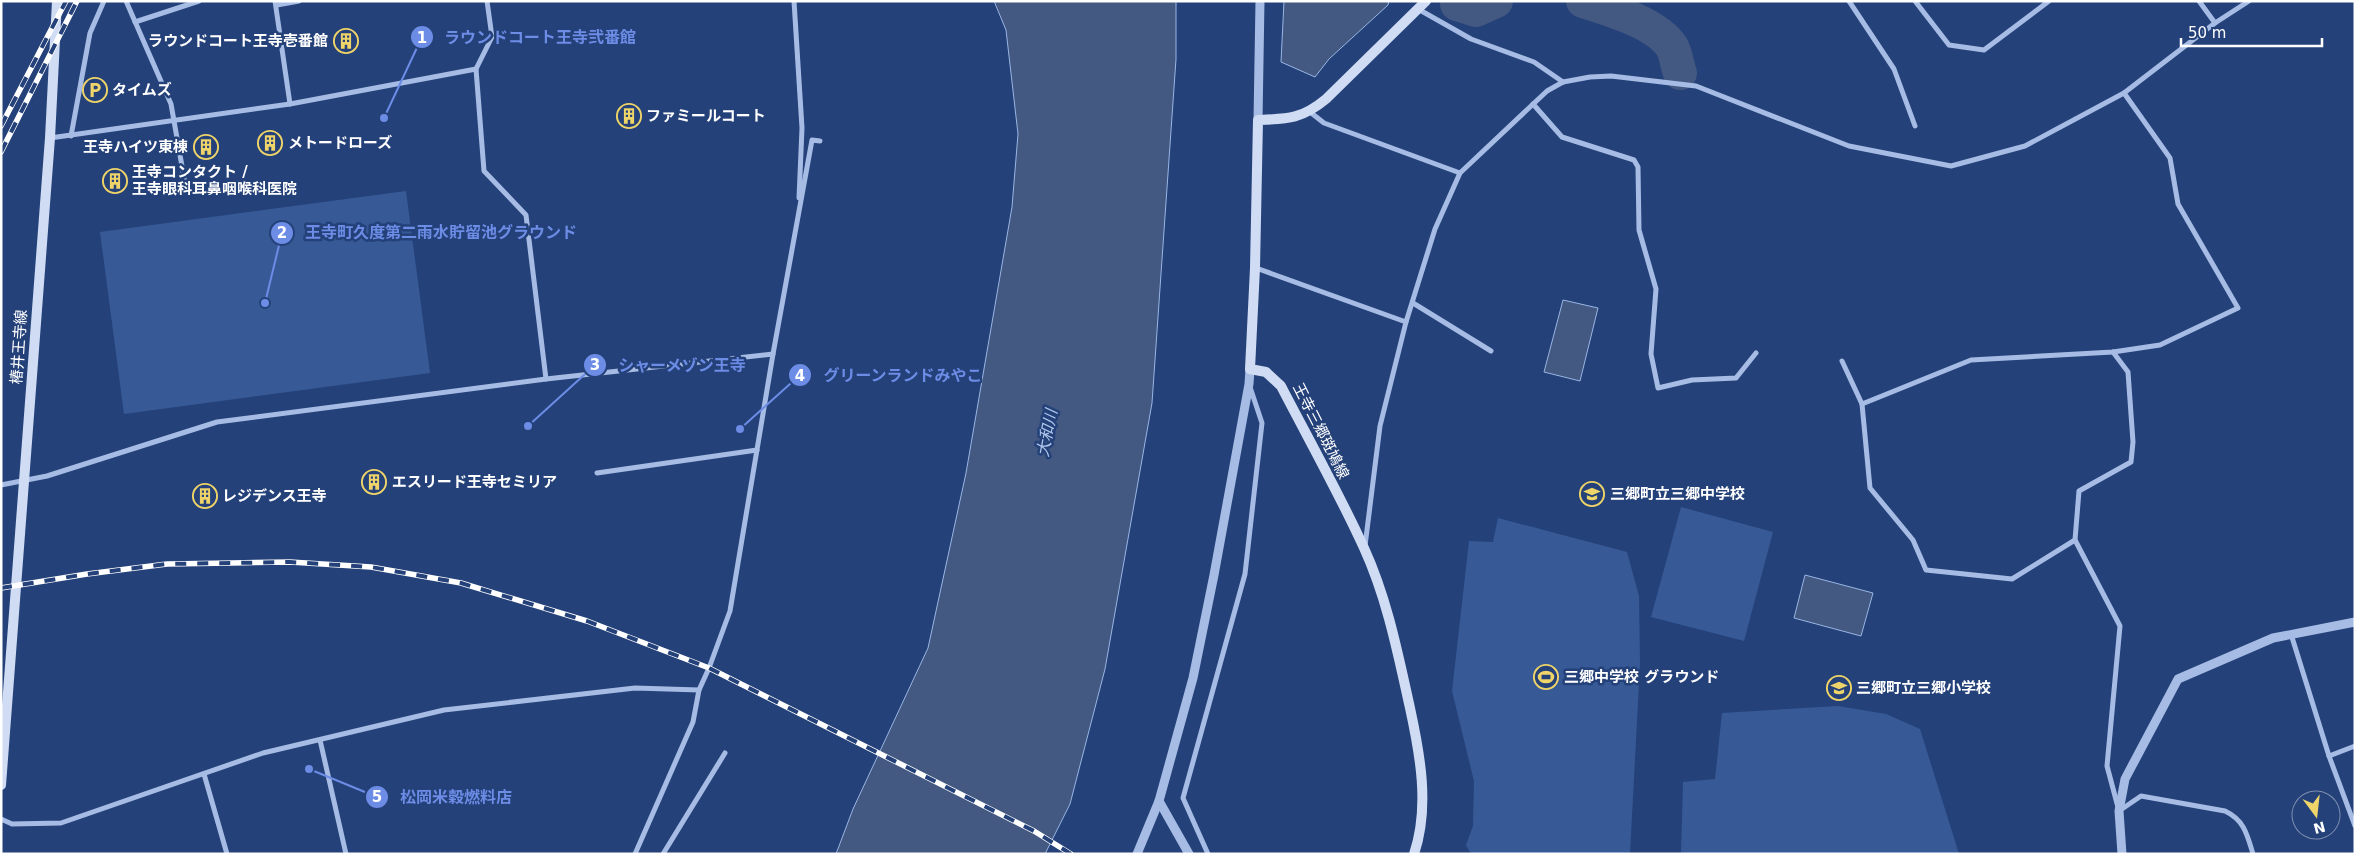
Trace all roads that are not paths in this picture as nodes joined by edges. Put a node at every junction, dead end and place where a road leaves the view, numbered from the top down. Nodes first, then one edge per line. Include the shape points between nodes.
1 (57, 1) edge
2 (104, 1) edge
3 (126, 1) edge
4 (199, 1) edge
5 (299, 1) edge
6 (487, 1) edge
7 (794, 1) edge
8 (1260, 1) edge
9 (1426, 1) edge
10 (1849, 1) edge
11 (1915, 1) edge
12 (2049, 1) edge
13 (2199, 1) edge
14 (2249, 1) edge
15 (276, 3) edge
16 (1418, 9) junction
17 (135, 22) junction
18 (2215, 23) junction
19 (476, 69) junction
20 (1564, 82) junction
21 (2124, 93) junction
22 (290, 104) junction
23 (1533, 104) junction
24 (1310, 112) junction
25 (175, 120) junction
26 (1258, 120) junction
27 (1915, 126) dead end
28 (71, 136) junction
29 (50, 138) junction
30 (820, 141) dead end
31 (1460, 173) junction
32 (186, 189) dead end
33 (798, 218) junction
34 (1255, 268) junction
35 (1413, 303) junction
36 (1406, 322) junction
37 (1491, 351) dead end
38 (2113, 352) junction
39 (1756, 353) dead end
40 (773, 354) junction
41 (1842, 361) dead end
42 (1250, 369) junction
43 (546, 379) junction
44 (1249, 384) junction
45 (1862, 404) junction
46 (757, 450) junction
47 (597, 473) dead end
48 (24, 480) junction
49 (1, 485) edge
50 (2075, 540) junction
51 (1365, 549) junction
52 (2355, 622) edge
53 (2291, 634) junction
54 (6, 668) edge
55 (698, 690) junction
56 (320, 740) junction
57 (2355, 746) edge
58 (725, 752) dead end
59 (2329, 756) junction
60 (204, 774) junction
61 (1, 785) edge
62 (1159, 801) junction
63 (2119, 811) junction
64 (1, 819) edge
65 (2355, 826) edge
66 (227, 854) edge
67 (346, 854) edge
68 (635, 854) edge
69 (663, 854) edge
70 (1137, 854) edge
71 (1188, 854) edge
72 (1208, 854) edge
73 (1414, 854) edge
74 (2122, 854) edge
75 (2253, 854) edge

1 - 29 main road, 椿井王寺線
2 - 28 street via 90,33
3 - 17 street
4 - 17 street
5 - 15 street
6 - 19 street via 492,37
7 - 33 street via 802,128
8 - 26 street
9 - 16 main road
10 - 27 street via 1894,69
11 - 12 street via 1949,45 1984,50
13 - 18 street
14 - 18 street
15 - 22 street
16 - 20 street via 1472,39 1534,62
16 - 24 main road
17 - 25 street
18 - 21 street
19 - 22 street
19 - 43 street via 484,171 526,215
20 - 21 street via 1612,76 1696,86 1849,146 1951,166 2025,146
20 - 23 street via 1546,91
21 - 38 street via 2170,158 2178,204 2238,308 2160,345
22 - 25 street
23 - 31 street
23 - 39 street via 1562,136 1634,160 1638,167 1639,230 1656,289 1651,354 1658,388 1692,380 1736,378
24 - 26 main road via 1284,119
24 - 31 street via 1324,123
25 - 28 street
25 - 32 street
26 - 34 main road
28 - 29 street
29 - 48 main road, 椿井王寺線
30 - 33 street via 812,140
31 - 35 street via 1435,229
33 - 40 street
34 - 36 street
34 - 42 main road
35 - 36 street
35 - 37 street
36 - 51 street via 1380,426
38 - 45 street via 1971,360
38 - 50 street via 2128,372 2133,442 2131,462 2080,490
40 - 43 street
40 - 46 street
41 - 45 street
42 - 44 street
42 - 51 main road, 王寺三郷斑鳩線 via 1266,372 1281,386
43 - 48 street via 217,422 47,476
44 - 62 street via 1193,678
44 - 72 street via 1262,423 1245,574 1183,798
45 - 50 street via 1870,488 1913,540 1926,570 2012,579
46 - 47 street
46 - 55 street via 730,611
48 - 49 street
48 - 54 main road, 椿井王寺線
50 - 63 street via 2120,626 2107,766
51 - 73 main road, 王寺三郷斑鳩線 via 1392,626 1421,763 1422,799
52 - 53 street
53 - 59 street
53 - 63 street via 2273,638 2178,678 2124,779
54 - 61 main road, 椿井王寺線
55 - 56 street via 635,688 444,710
55 - 68 street via 693,722
56 - 60 street via 264,753
56 - 67 street
57 - 59 street
58 - 69 street
59 - 65 street
60 - 64 street via 61,823 12,824
60 - 66 street
62 - 70 street
62 - 71 street
63 - 74 street
63 - 75 street via 2141,796 2225,811 2237,817

